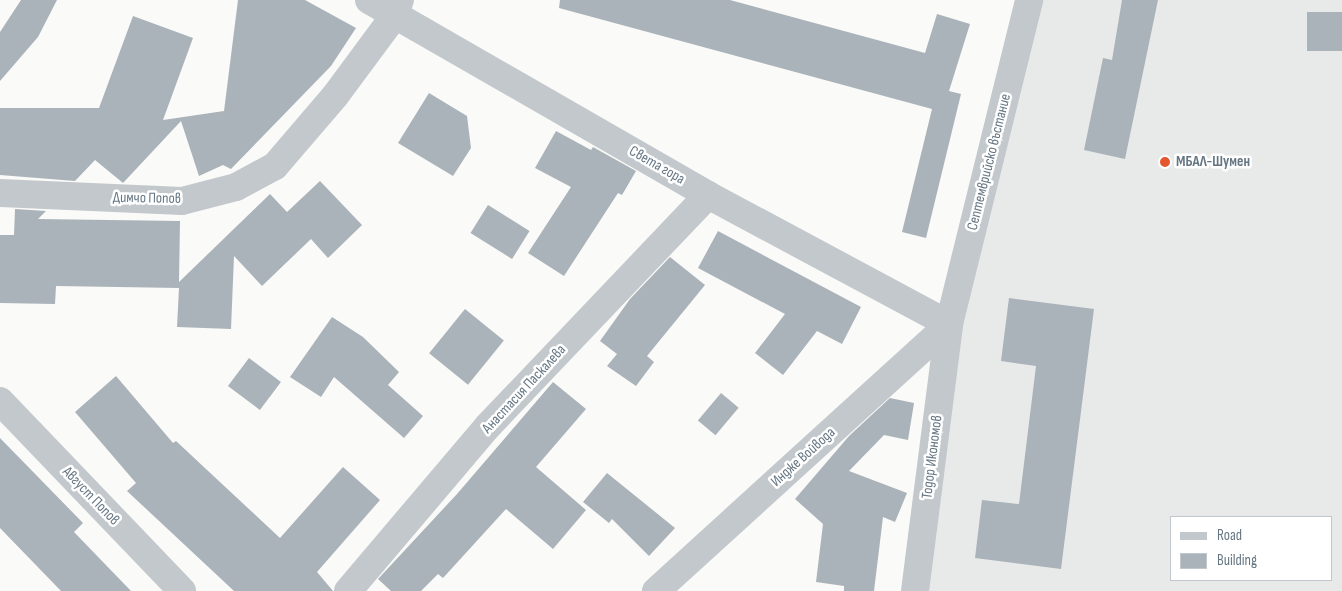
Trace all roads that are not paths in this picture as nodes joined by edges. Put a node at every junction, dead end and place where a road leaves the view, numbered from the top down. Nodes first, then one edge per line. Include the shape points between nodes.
1 (369, 0) edge
2 (1029, 0) edge
3 (398, 8) edge
4 (0, 193) edge
5 (708, 195) junction
6 (949, 324) junction
7 (0, 401) edge
8 (182, 591) edge
9 (348, 591) edge
10 (656, 591) edge
11 (916, 591) edge

1 - 3 street, Света гора
2 - 6 street, Септемврийско въстание
3 - 4 street, Димчо Попов via 335,96 275,166 236,187 182,201
3 - 5 street, Света гора
5 - 6 street, Света гора
5 - 9 street, Анастасия Паскалева via 488,426
6 - 10 street, Индже Войвода
6 - 11 street, Тодор Икономов
7 - 8 street, Август Попов

